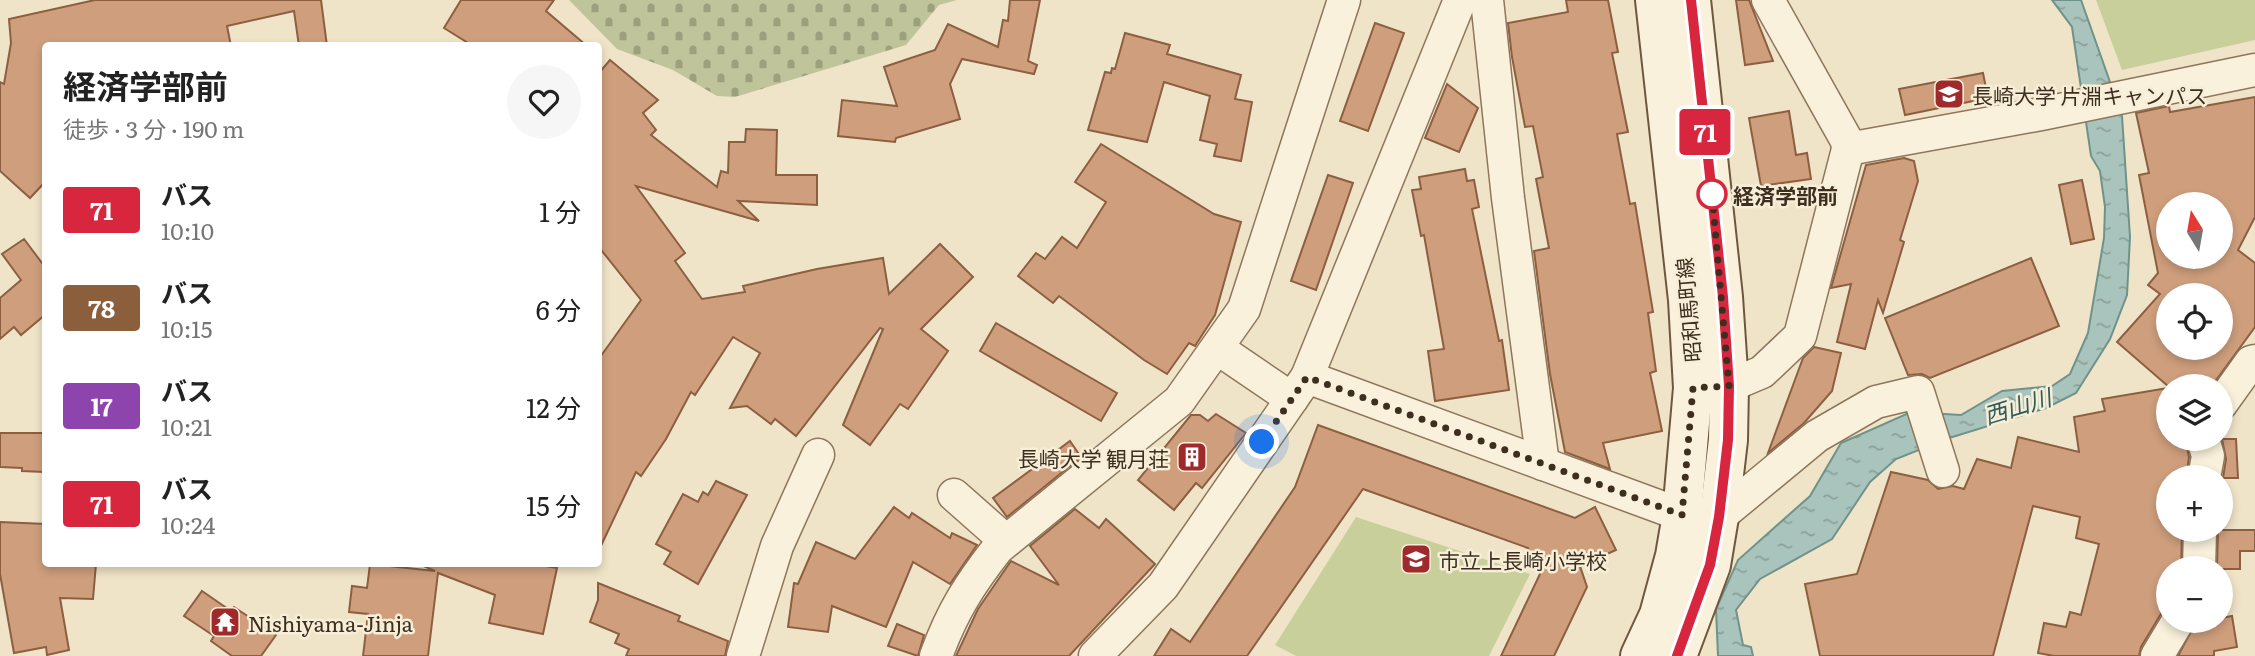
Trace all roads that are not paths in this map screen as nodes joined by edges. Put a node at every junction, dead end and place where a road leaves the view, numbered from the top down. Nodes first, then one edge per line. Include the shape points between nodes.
1 (1344, 0) edge
2 (1460, 0) edge
3 (1487, 0) edge
4 (1655, 0) edge
5 (1691, 0) edge
6 (1768, 0) edge
7 (2255, 70) edge
8 (1848, 149) junction
9 (1217, 348) junction
10 (2255, 361) edge
11 (1711, 387) junction
12 (2233, 387) edge
13 (1300, 388) junction
14 (818, 455) dead end
15 (1543, 464) junction
16 (1943, 471) dead end
17 (954, 495) dead end
18 (1682, 515) junction
19 (1719, 517) junction
20 (1006, 541) junction
21 (2171, 633) edge
22 (1678, 655) edge
23 (743, 656) edge
24 (936, 656) edge
25 (1095, 656) edge
26 (1640, 656) edge
27 (2157, 656) edge

1 - 9 street via 1244,309
2 - 13 street
3 - 15 street
4 - 11 main road, 昭和馬町線 via 1688,300
5 - 11 main road, 昭和馬町線 via 1723,297
6 - 8 street
7 - 8 street
8 - 11 street via 1800,336 1762,372
9 - 13 street
9 - 20 street via 1179,401
10 - 12 street
11 - 18 main road, 昭和馬町線
11 - 19 main road, 昭和馬町線 via 1728,440
13 - 15 street
13 - 25 street via 1163,586
14 - 23 street via 777,546
15 - 18 street
16 - 19 street via 1919,392 1876,402 1818,436
17 - 20 street
18 - 19 street
18 - 26 main road, 昭和馬町線 via 1659,615
19 - 22 main road, 昭和馬町線 via 1710,565
20 - 24 street via 950,618
21 - 27 street

